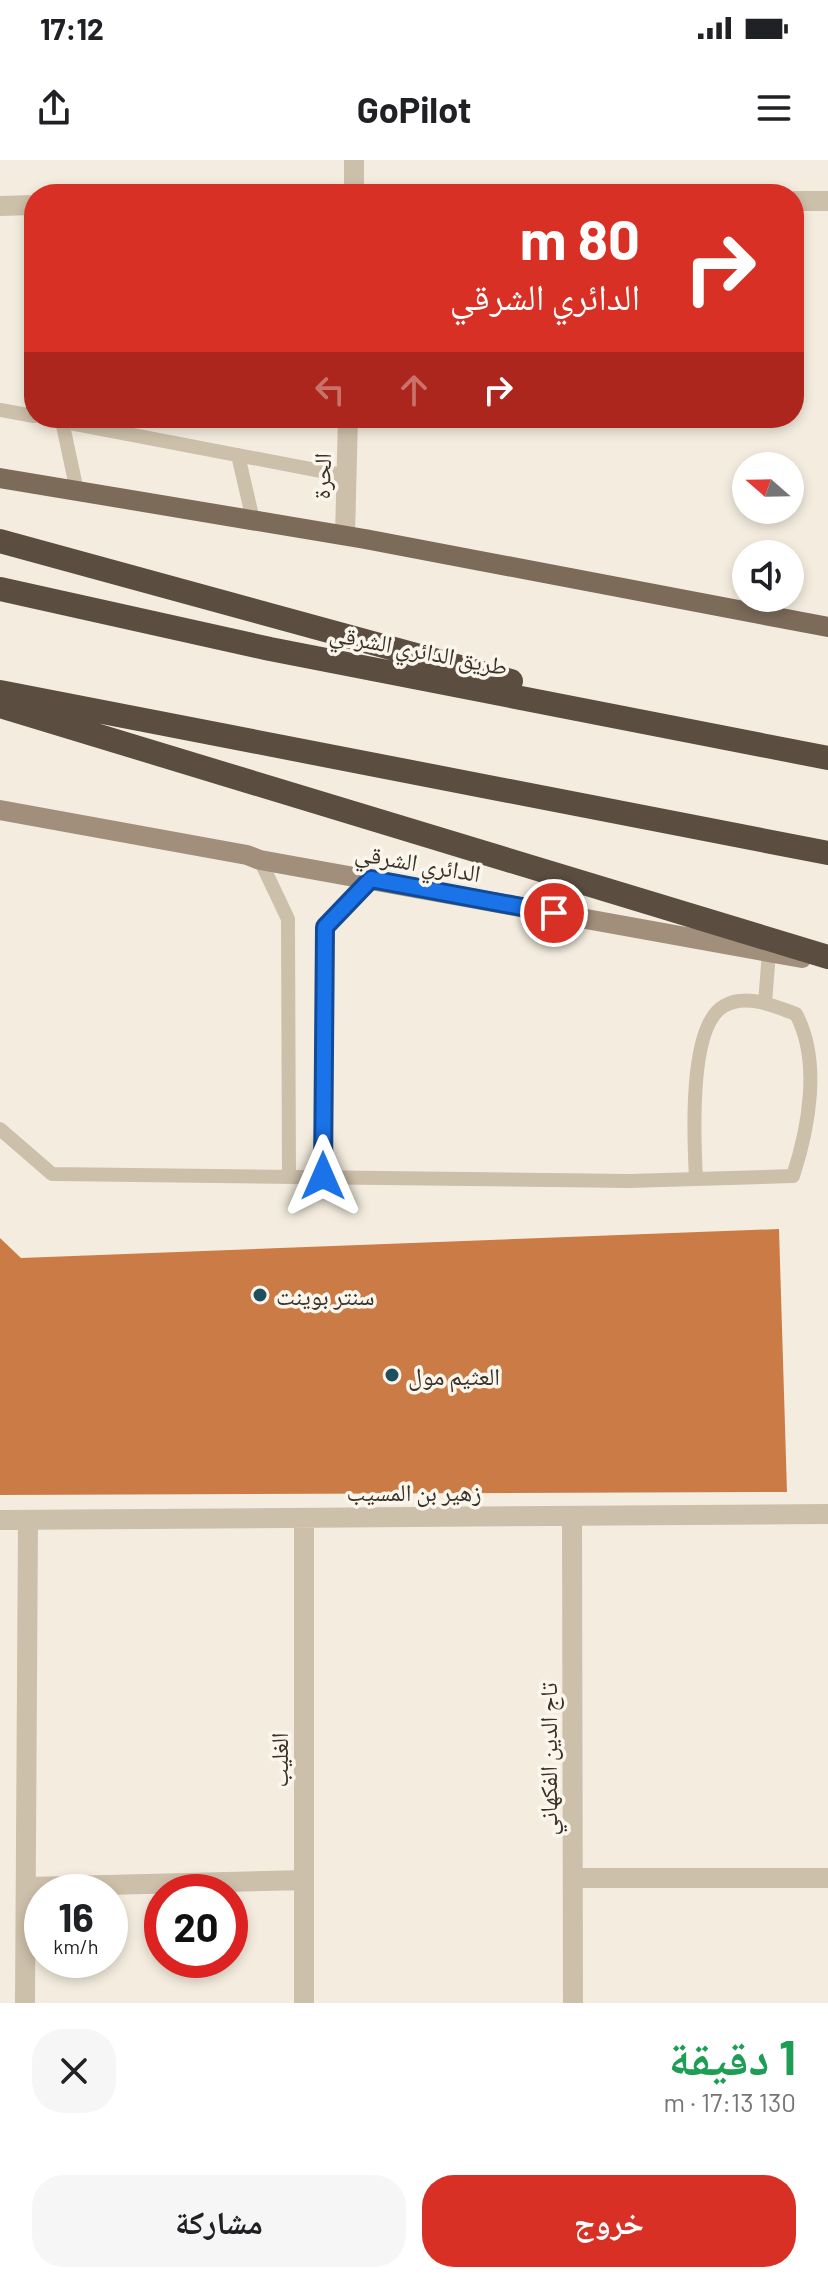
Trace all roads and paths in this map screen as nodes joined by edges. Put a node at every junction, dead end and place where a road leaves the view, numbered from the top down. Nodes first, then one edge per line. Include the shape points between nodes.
1 (354, 160) edge
2 (354, 184) edge
3 (804, 201) edge
4 (828, 201) edge
5 (24, 205) edge
6 (0, 206) edge
7 (0, 410) edge
8 (24, 414) edge
9 (64, 428) edge
10 (98, 428) edge
11 (348, 428) edge
12 (238, 455) junction
13 (347, 476) junction
14 (0, 478) edge
15 (77, 491) junction
16 (253, 520) junction
17 (345, 535) junction
18 (0, 541) edge
19 (0, 589) edge
20 (828, 627) edge
21 (0, 692) edge
22 (0, 706) edge
23 (703, 734) junction
24 (828, 758) edge
25 (0, 810) edge
26 (828, 853) edge
27 (260, 860) junction
28 (371, 879) junction
29 (769, 952) junction
30 (828, 957) edge
31 (828, 963) edge
32 (765, 1003) junction
33 (0, 1129) edge
34 (323, 1176) junction
35 (289, 1177) junction
36 (696, 1179) junction
37 (828, 1514) edge
38 (572, 1516) junction
39 (304, 1518) junction
40 (0, 1520) edge
41 (28, 1520) junction
42 (26, 1874) edge
43 (573, 1878) junction
44 (828, 1878) edge
45 (304, 1880) junction
46 (128, 1884) edge
47 (25, 1978) edge
48 (25, 2003) edge
49 (304, 2003) edge
50 (573, 2003) edge

1 - 2 street
3 - 4 street
5 - 6 street
7 - 8 lane
9 - 15 lane
10 - 12 lane
11 - 13 street, الحرة
12 - 13 lane
12 - 16 lane
13 - 17 street, الحرة
14 - 15 main road
15 - 16 main road
16 - 17 main road
17 - 20 main road
18 - 23 highway
19 - 23 highway, طريق الدائري الشرقي via 270,649
21 - 26 highway
22 - 30 highway
23 - 24 highway, طريق الدائري الشرقي
25 - 27 main road, الدائري الشرقي
27 - 28 main road, الدائري الشرقي
27 - 35 lane via 288,919
28 - 29 main road, الدائري الشرقي
28 - 34 lane via 325,927
29 - 31 main road, الدائري الشرقي
29 - 32 lane
32 - 36 lane via 726,1004 711,1015 693,1105
32 - 36 lane via 796,1014 810,1064 807,1111 793,1176
33 - 35 lane via 52,1174
34 - 35 lane
34 - 36 lane
37 - 38 street, زهير بن المسيب
38 - 39 street, زهير بن المسيب
38 - 43 street, تاج الدين الفكهاني
39 - 41 street, زهير بن المسيب
39 - 45 street, الغليب
40 - 41 street, زهير بن المسيب
41 - 42 street
43 - 44 street
43 - 50 street, تاج الدين الفكهاني
45 - 46 street
45 - 49 street, الغليب
47 - 48 street

